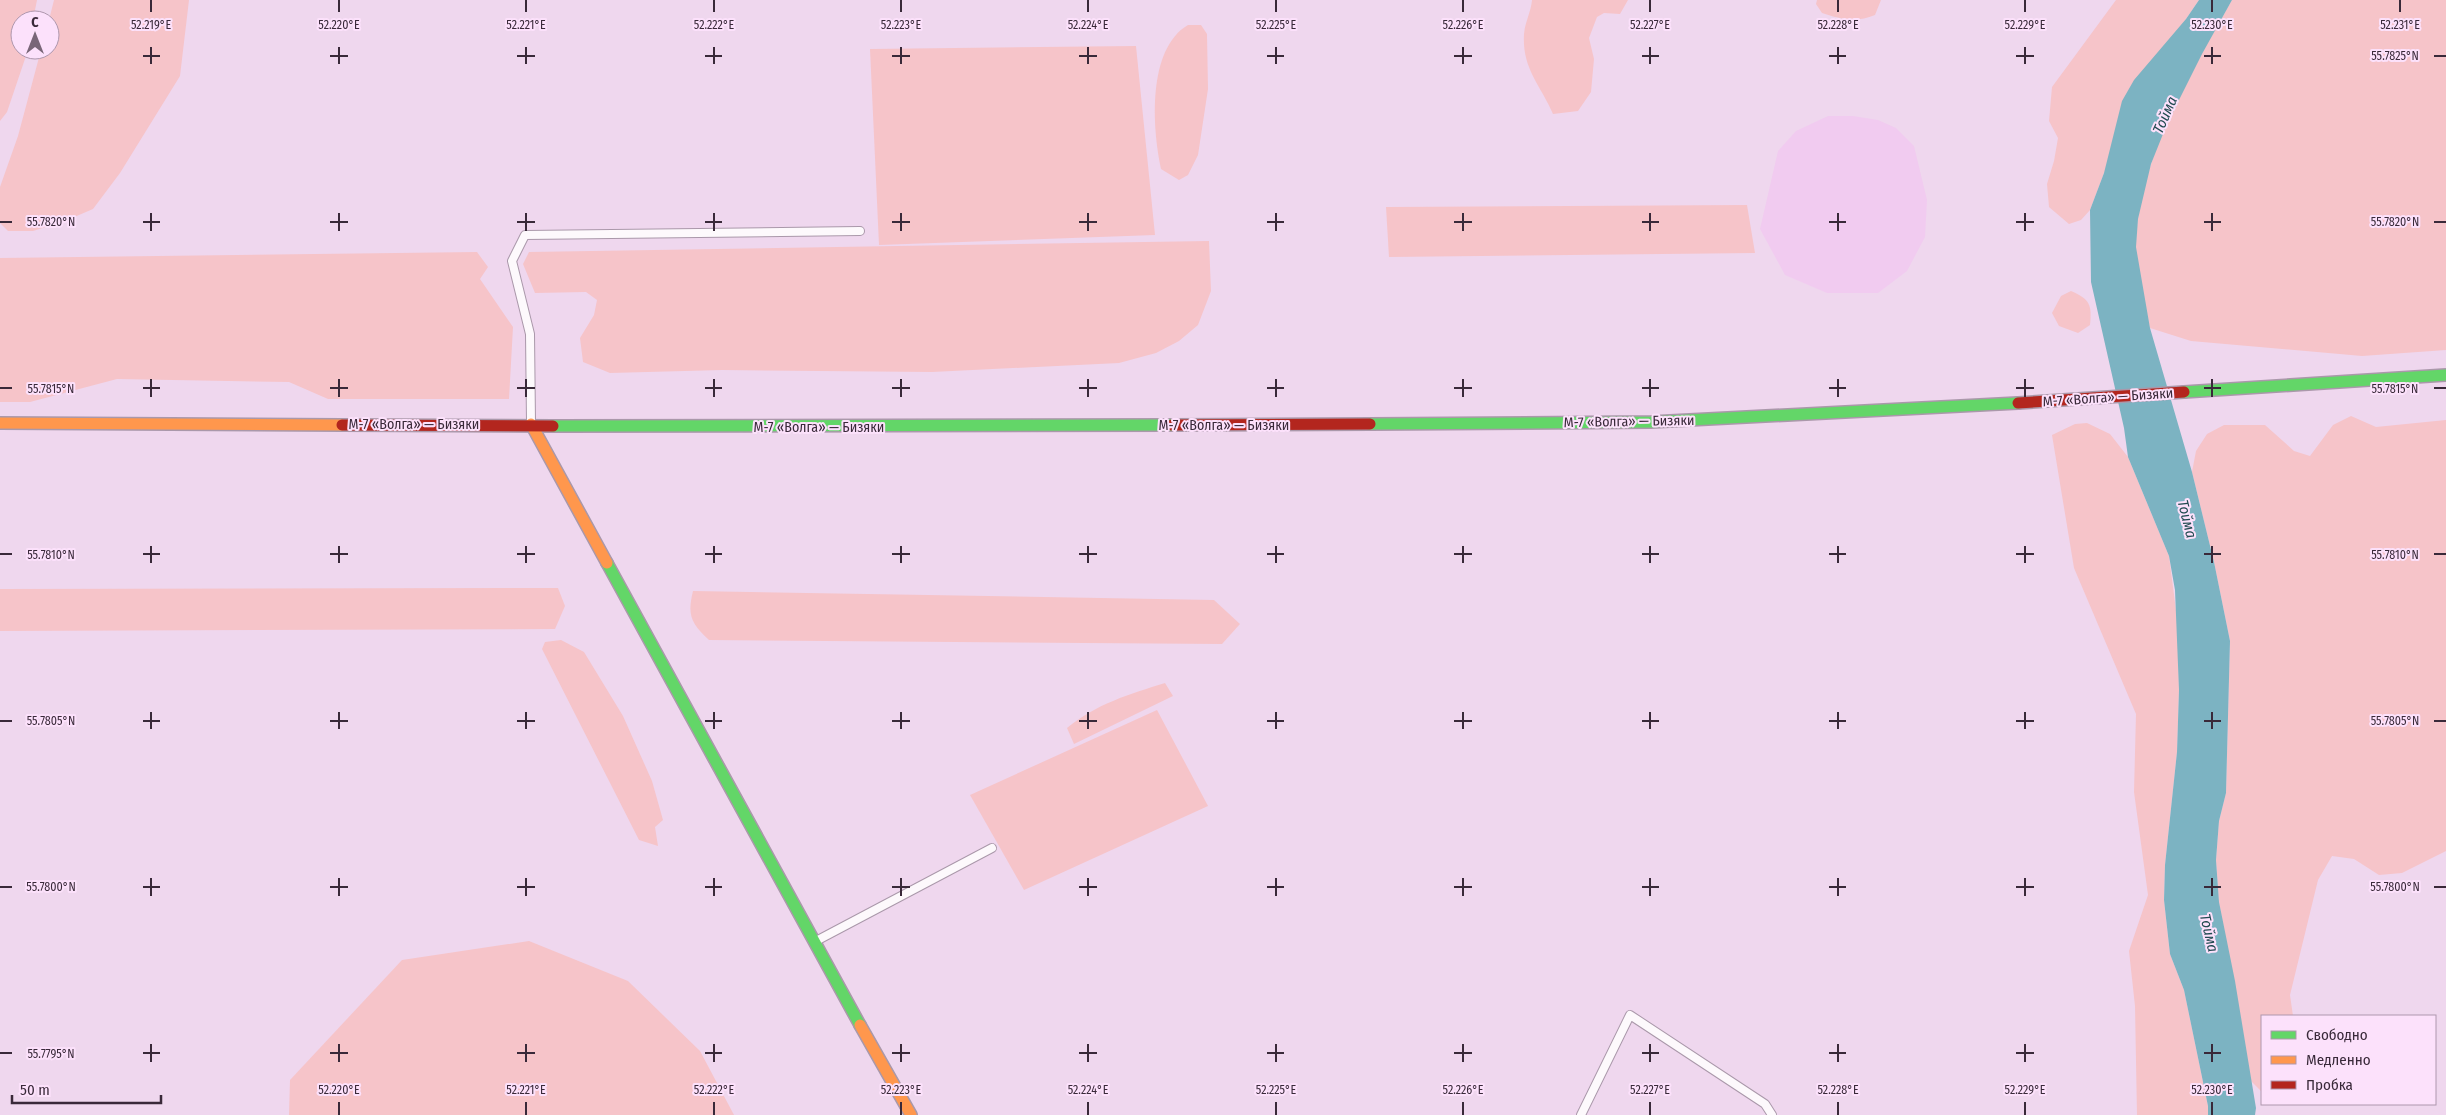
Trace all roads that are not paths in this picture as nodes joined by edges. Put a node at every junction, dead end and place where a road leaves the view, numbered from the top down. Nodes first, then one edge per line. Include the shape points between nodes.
1 (860, 231) dead end
2 (2446, 375) edge
3 (0, 423) edge
4 (531, 424) junction
5 (992, 848) dead end
6 (814, 942) junction
7 (911, 1115) edge
8 (1581, 1115) edge
9 (1772, 1115) edge

1 - 4 lane via 525,235 512,261 530,334
2 - 4 main road, М-7 «Волга» — Бизяки via 1928,409 1651,422 860,427
3 - 4 main road, М-7 «Волга» — Бизяки
4 - 6 main road
5 - 6 lane
6 - 7 main road
8 - 9 lane via 1630,1015 1765,1104

